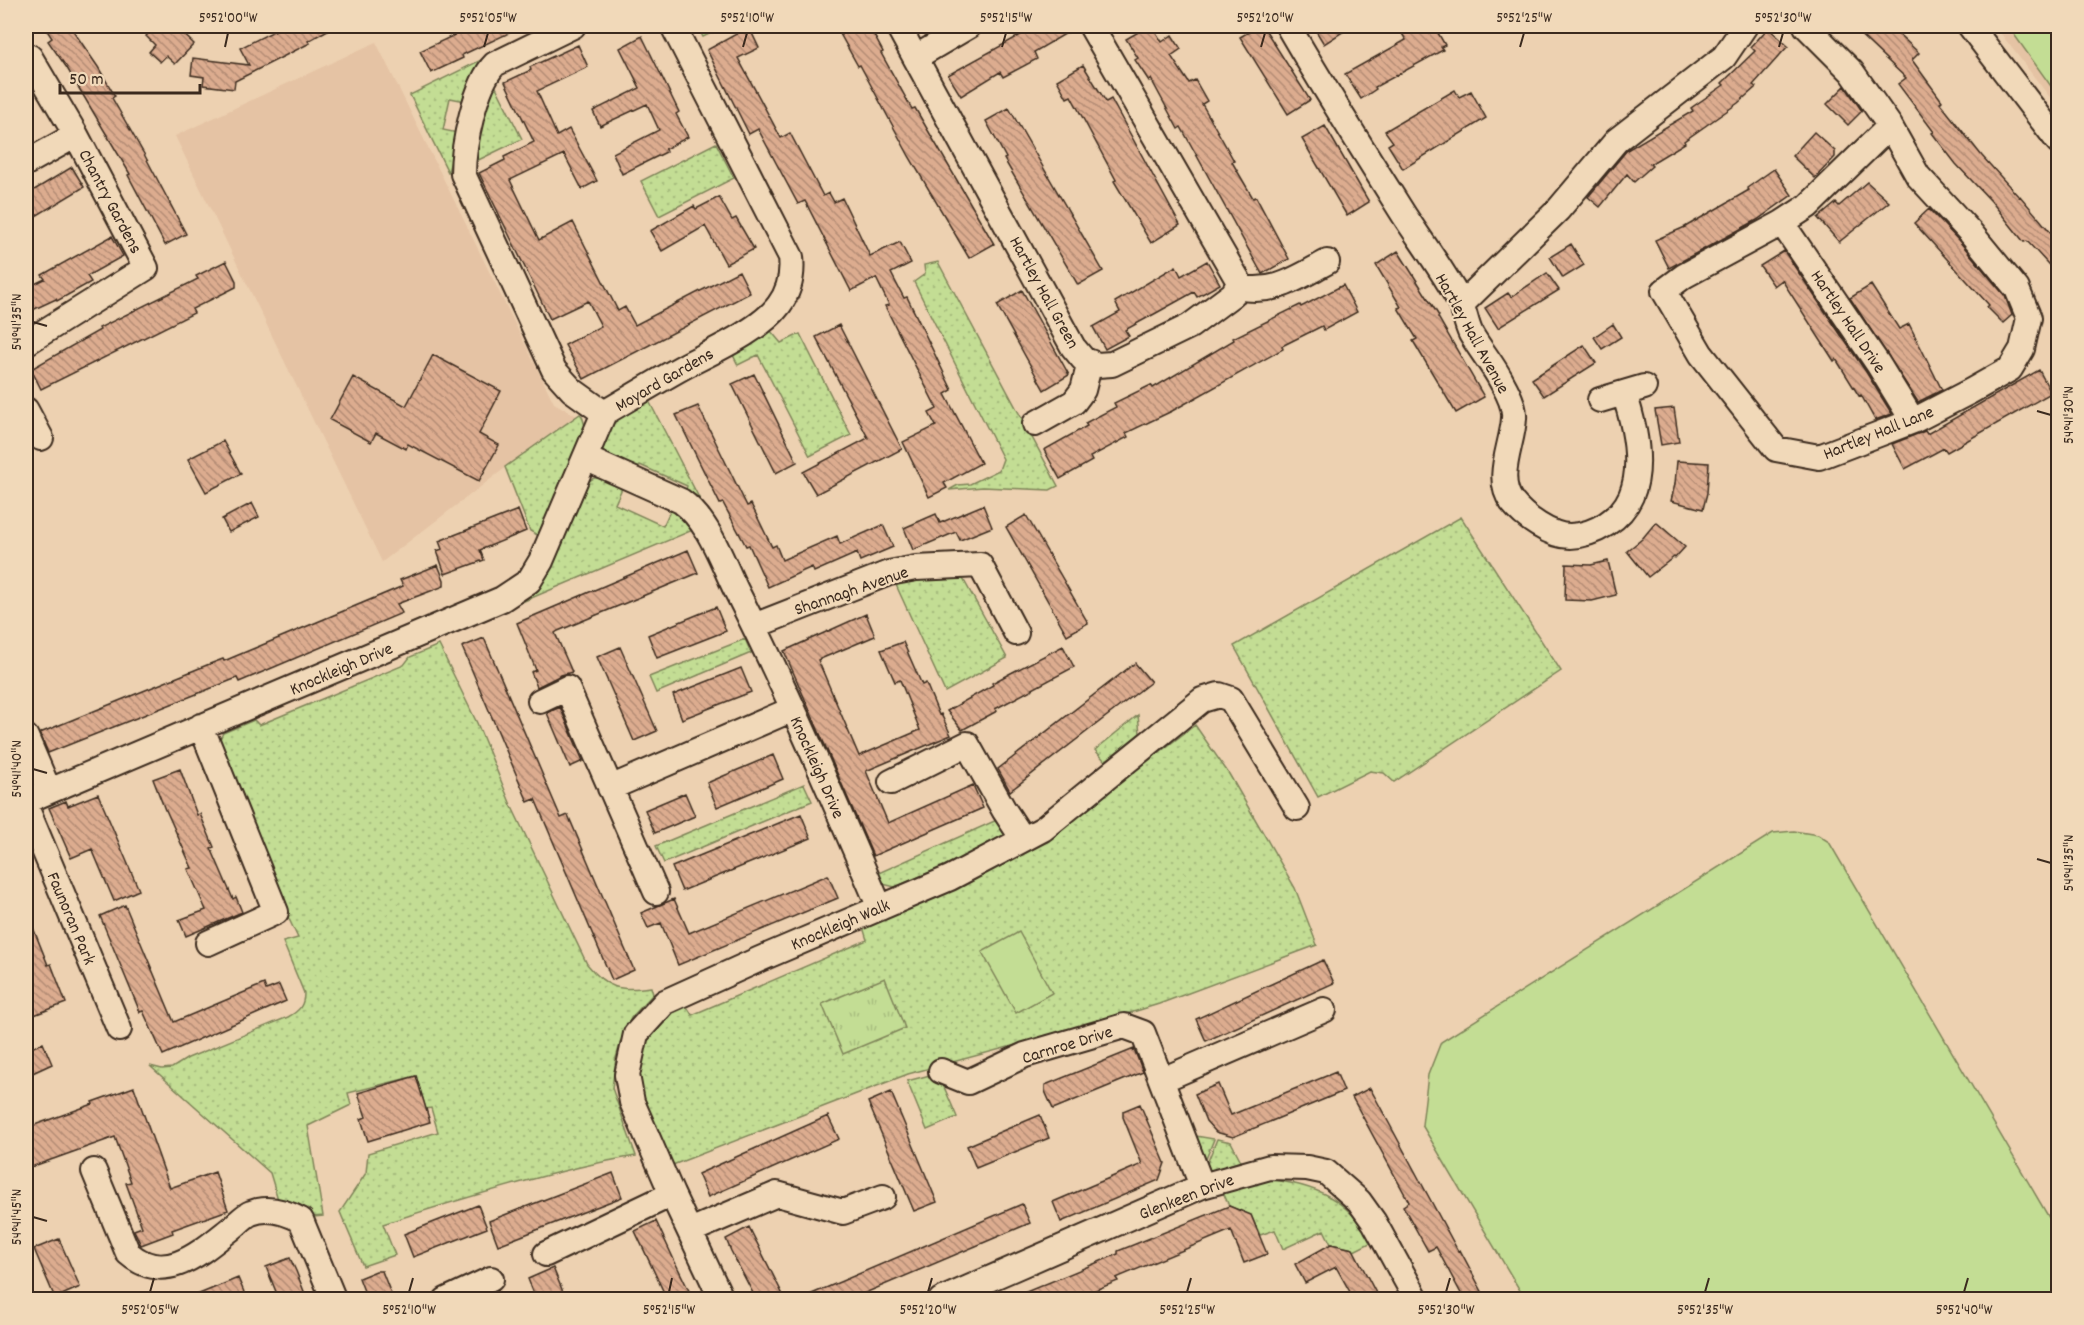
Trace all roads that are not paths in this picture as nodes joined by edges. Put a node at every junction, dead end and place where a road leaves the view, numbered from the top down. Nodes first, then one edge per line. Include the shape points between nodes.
1 (573, 26) edge
2 (673, 26) edge
3 (898, 26) edge
4 (969, 26) edge
5 (1091, 26) edge
6 (1288, 26) edge
7 (1745, 26) edge
8 (1806, 26) edge
9 (1970, 26) edge
10 (27, 55) edge
11 (916, 57) junction
12 (1890, 126) junction
13 (76, 135) junction
14 (2058, 141) edge
15 (26, 163) edge
16 (1782, 223) junction
17 (1327, 262) dead end
18 (1237, 287) junction
19 (1461, 305) junction
20 (26, 343) edge
21 (1090, 362) junction
22 (1600, 400) dead end
23 (26, 410) edge
24 (604, 413) junction
25 (1913, 421) junction
26 (1035, 424) dead end
27 (41, 438) dead end
28 (585, 458) junction
29 (754, 626) junction
30 (1017, 633) dead end
31 (540, 700) dead end
32 (792, 710) junction
33 (201, 726) junction
34 (26, 737) edge
35 (891, 782) dead end
36 (610, 788) junction
37 (49, 791) junction
38 (26, 801) edge
39 (26, 807) edge
40 (1296, 807) dead end
41 (1023, 839) junction
42 (656, 892) dead end
43 (879, 908) junction
44 (208, 943) dead end
45 (1324, 1010) dead end
46 (119, 1029) dead end
47 (941, 1071) dead end
48 (1162, 1080) junction
49 (93, 1171) dead end
50 (1202, 1185) junction
51 (672, 1194) junction
52 (883, 1197) dead end
53 (690, 1231) junction
54 (546, 1254) dead end
55 (491, 1279) dead end
56 (334, 1299) edge
57 (446, 1299) edge
58 (722, 1299) edge
59 (941, 1299) edge
60 (1417, 1299) edge

1 - 24 street, Moyard Gardens via 488,71 465,146 463,174 554,370 572,390
2 - 24 street, Moyard Gardens via 791,257 792,272 787,292 767,318
3 - 11 street, Hartley Hall Green
4 - 11 street
5 - 18 street via 1238,280
6 - 19 street, Hartley Hall Avenue
7 - 19 street via 1724,57 1617,140 1558,210
8 - 12 street, Hartley Hall Lane via 1852,72
9 - 14 street
10 - 13 street, Chantry Gardens
11 - 21 street, Hartley Hall Green via 1073,347
12 - 16 street, Hartley Hall Lane via 1808,206
12 - 25 street, Hartley Hall Lane via 1918,176 2017,289 2029,318 2022,349 2010,369
13 - 15 street, Chantry Gardens
13 - 20 street, Chantry Gardens via 146,268
16 - 25 street, Hartley Hall Drive
16 - 25 street, Hartley Hall Lane via 1684,276 1664,291 1701,354 1776,449 1819,458
17 - 18 street via 1280,287
18 - 21 street, Hartley Hall Green via 1224,301 1173,335 1112,364
19 - 22 street, Hartley Hall Avenue via 1470,332 1503,383 1515,417 1505,482 1511,501 1550,531 1569,536 1609,524 1632,495 1637,448 1632,417 1634,390
21 - 26 street via 1083,390 1074,402
23 - 27 street
24 - 28 street, Knockleigh Drive
28 - 29 street, Knockleigh Drive via 659,489 689,507 705,526
28 - 33 street, Knockleigh Drive via 541,561 529,580 502,599
29 - 30 street, Shannagh Avenue via 889,573 980,565
29 - 32 street, Knockleigh Drive
31 - 36 street via 567,688
32 - 36 street
32 - 43 street, Knockleigh Drive
33 - 37 street, Knockleigh Drive
33 - 44 street via 276,912
34 - 37 street
35 - 41 street via 967,744
36 - 42 street
37 - 38 street, Knockleigh Drive
39 - 46 street, Faunoran Park
40 - 41 street, Knockleigh Walk via 1231,699 1219,695 1202,700 1043,829
41 - 43 street, Knockleigh Walk via 950,878
43 - 51 street, Knockleigh Walk via 665,1002 636,1034 627,1075 632,1102
45 - 48 street
47 - 48 street, Carnroe Drive via 968,1082 1025,1055 1124,1026 1143,1033
48 - 50 street, Carnroe Drive
49 - 56 street via 128,1253 138,1262 159,1269 185,1262 251,1213 270,1209 301,1220
50 - 59 street, Glenkeen Drive
50 - 60 street, Glenkeen Drive via 1270,1167 1326,1172 1359,1201
51 - 53 street, Knockleigh Walk
51 - 54 street
52 - 53 street via 843,1212 777,1194
53 - 58 street, Knockleigh Walk
55 - 57 street

